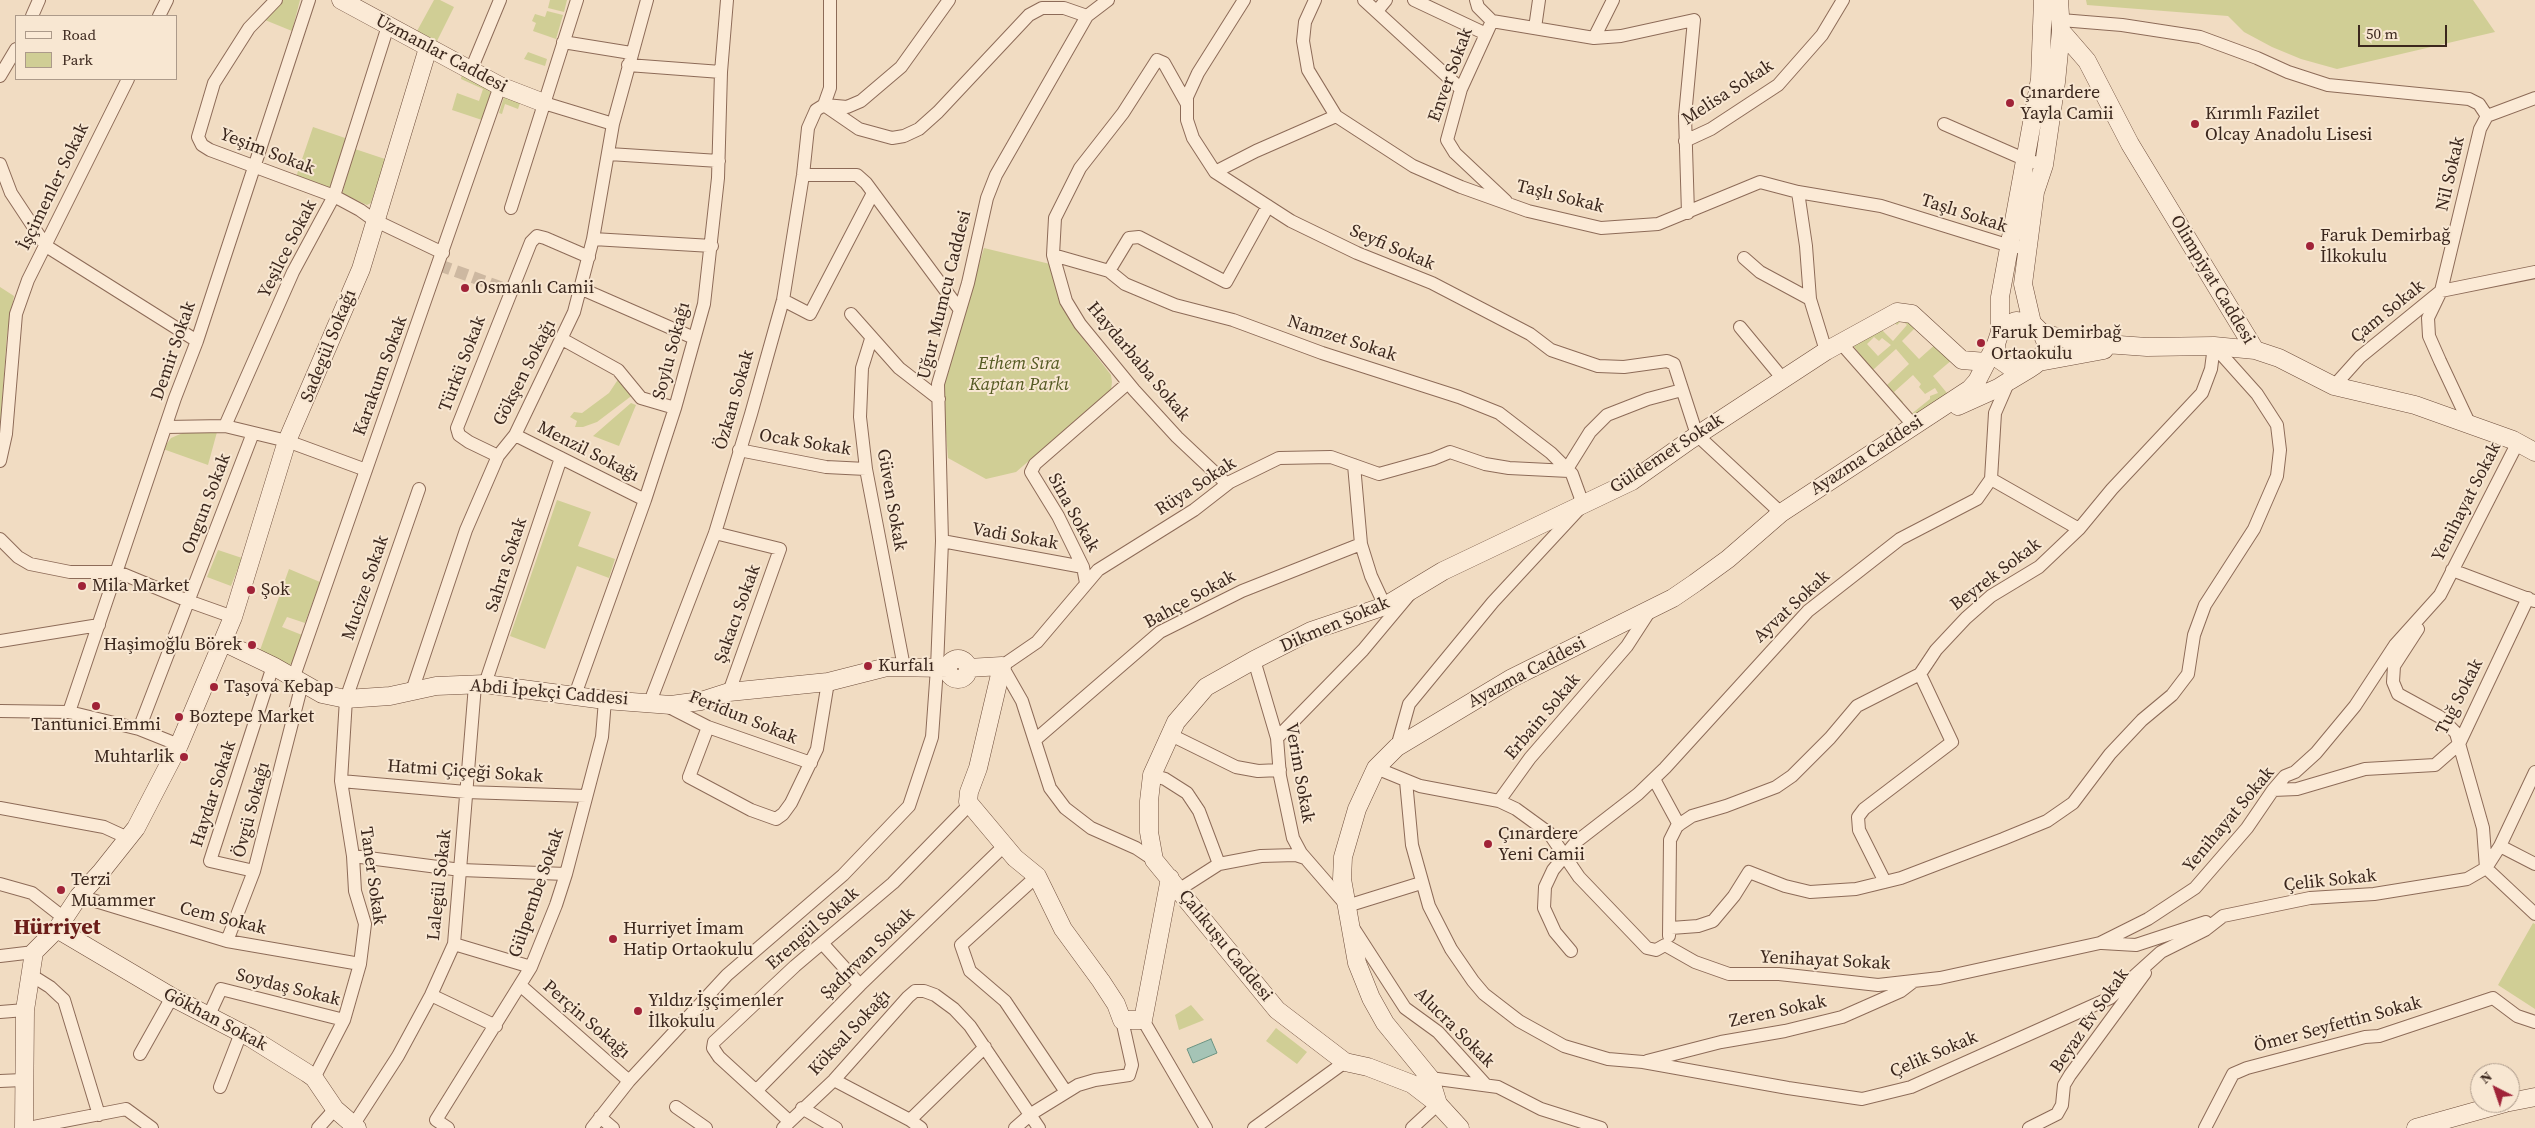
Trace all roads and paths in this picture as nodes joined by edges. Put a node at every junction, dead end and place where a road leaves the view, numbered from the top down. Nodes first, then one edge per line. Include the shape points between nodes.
1 (39, 0) edge
2 (167, 0) edge
3 (276, 0) edge
4 (309, 0) edge
5 (341, 0) edge
6 (500, 0) edge
7 (577, 0) edge
8 (647, 0) edge
9 (727, 0) edge
10 (830, 0) edge
11 (949, 0) edge
12 (1108, 0) edge
13 (1244, 0) edge
14 (1315, 0) edge
15 (1364, 0) edge
16 (1386, 0) edge
17 (1414, 0) edge
18 (1476, 0) edge
19 (1539, 0) edge
20 (1613, 0) edge
21 (1843, 0) edge
22 (2043, 0) edge
23 (2059, 0) edge
24 (1377, 11) junction
25 (32, 15) edge
26 (160, 15) edge
27 (1087, 16) junction
28 (1492, 20) junction
29 (2061, 25) junction
30 (388, 26) junction
31 (1535, 28) junction
32 (1484, 33) junction
33 (1594, 38) junction
34 (563, 42) junction
35 (428, 48) junction
36 (15, 51) edge
37 (630, 59) junction
38 (471, 70) junction
39 (721, 72) junction
40 (0, 76) edge
41 (128, 80) edge
42 (500, 86) junction
43 (1461, 89) junction
44 (2535, 98) edge
45 (544, 103) junction
46 (824, 104) junction
47 (1187, 104) junction
48 (1336, 116) junction
49 (2487, 116) junction
50 (613, 124) junction
51 (1944, 124) dead end
52 (1685, 142) junction
53 (609, 154) junction
54 (2024, 159) junction
55 (719, 162) junction
56 (0, 164) edge
57 (2044, 165) junction
58 (255, 166) junction
59 (1215, 172) junction
60 (803, 175) junction
61 (1798, 192) junction
62 (873, 193) junction
63 (334, 196) junction
64 (1509, 203) junction
65 (1268, 206) junction
66 (512, 208) dead end
67 (1688, 213) junction
68 (374, 220) junction
69 (593, 239) junction
70 (46, 246) junction
71 (712, 246) junction
72 (2018, 247) junction
73 (443, 253) junction
74 (1053, 254) junction
75 (589, 257) junction
76 (1744, 258) dead end
77 (1109, 271) junction
78 (2535, 272) edge
79 (582, 289) junction
80 (2441, 292) junction
81 (1810, 299) junction
82 (783, 300) junction
83 (960, 310) junction
84 (851, 314) dead end
85 (1740, 326) dead end
86 (2037, 328) junction
87 (694, 338) junction
88 (1998, 338) junction
89 (562, 339) junction
90 (197, 340) junction
91 (871, 340) junction
92 (2129, 346) junction
93 (2214, 346) junction
94 (1833, 347) junction
95 (2254, 350) junction
96 (1986, 362) junction
97 (2034, 366) junction
98 (1783, 379) junction
99 (2009, 381) junction
100 (1128, 383) junction
101 (2334, 386) junction
102 (1682, 390) junction
103 (939, 399) junction
104 (675, 408) junction
105 (2470, 425) junction
106 (225, 426) junction
107 (1915, 426) junction
108 (166, 427) junction
109 (253, 432) junction
110 (515, 435) junction
111 (1697, 435) junction
112 (288, 441) junction
113 (2527, 444) edge
114 (739, 450) junction
115 (498, 456) junction
116 (561, 458) junction
117 (0, 461) edge
118 (1354, 465) junction
119 (866, 468) junction
120 (366, 470) junction
121 (1568, 470) junction
122 (1991, 479) junction
123 (1228, 484) junction
124 (420, 489) dead end
125 (645, 500) junction
126 (1581, 507) junction
127 (1781, 513) junction
128 (2079, 529) junction
129 (714, 533) junction
130 (0, 539) edge
131 (942, 541) junction
132 (1361, 544) junction
133 (5, 551) edge
134 (1083, 567) junction
135 (2452, 570) junction
136 (118, 572) junction
137 (1086, 583) junction
138 (1414, 590) junction
139 (2440, 595) junction
140 (2532, 600) edge
141 (188, 602) junction
142 (1384, 606) junction
143 (1651, 609) junction
144 (232, 617) junction
145 (99, 625) junction
146 (0, 641) edge
147 (223, 642) junction
148 (1254, 660) junction
149 (273, 666) junction
150 (1002, 666) junction
151 (904, 668) junction
152 (943, 668) junction
153 (1920, 674) junction
154 (298, 682) junction
155 (828, 682) junction
156 (480, 684) junction
157 (412, 691) junction
158 (728, 692) junction
159 (575, 695) junction
160 (346, 699) junction
161 (605, 700) junction
162 (657, 703) junction
163 (0, 711) edge
164 (69, 712) junction
165 (708, 727) junction
166 (139, 729) junction
167 (1169, 734) junction
168 (1277, 738) junction
169 (1035, 740) junction
170 (2459, 744) junction
171 (179, 745) junction
172 (1397, 747) junction
173 (811, 763) junction
174 (1376, 768) junction
175 (1280, 770) junction
176 (2535, 772) edge
177 (1152, 775) junction
178 (1654, 779) junction
179 (341, 781) junction
180 (1406, 781) junction
181 (2273, 790) junction
182 (466, 792) junction
183 (586, 796) junction
184 (1499, 801) junction
185 (970, 804) junction
186 (0, 808) edge
187 (1679, 825) junction
188 (128, 838) junction
189 (1006, 845) junction
190 (2500, 846) junction
191 (353, 856) junction
192 (1564, 856) junction
193 (1305, 858) junction
194 (1154, 860) junction
195 (1219, 864) junction
196 (2535, 864) edge
197 (2486, 868) junction
198 (460, 870) junction
199 (254, 871) junction
200 (566, 874) junction
201 (1037, 876) junction
202 (1885, 882) junction
203 (1421, 883) junction
204 (0, 884) edge
205 (1175, 884) junction
206 (79, 896) junction
207 (1348, 913) junction
208 (2535, 914) edge
209 (2224, 916) junction
210 (61, 923) junction
211 (1671, 928) junction
212 (227, 941) junction
213 (822, 943) junction
214 (2100, 943) junction
215 (454, 944) junction
216 (1665, 945) junction
217 (1571, 951) dead end
218 (34, 952) junction
219 (2161, 952) junction
220 (0, 956) edge
221 (360, 964) junction
222 (531, 967) junction
223 (30, 975) junction
224 (1914, 981) junction
225 (860, 985) junction
226 (520, 986) junction
227 (431, 995) junction
228 (172, 997) junction
229 (25, 1010) junction
230 (0, 1012) edge
231 (209, 1015) junction
232 (344, 1020) junction
233 (1122, 1020) junction
234 (1142, 1020) junction
235 (2535, 1022) edge
236 (496, 1026) junction
237 (241, 1033) junction
238 (985, 1047) junction
239 (140, 1054) dead end
240 (1345, 1062) junction
241 (1643, 1062) junction
242 (314, 1078) junction
243 (1430, 1078) junction
244 (24, 1080) junction
245 (834, 1080) junction
246 (0, 1081) edge
247 (629, 1081) junction
248 (1485, 1084) junction
249 (220, 1087) dead end
250 (757, 1090) junction
251 (1066, 1092) junction
252 (2535, 1097) edge
253 (2520, 1100) edge
254 (1438, 1104) junction
255 (676, 1107) dead end
256 (802, 1108) junction
257 (335, 1109) junction
258 (2471, 1113) edge
259 (1031, 1114) junction
260 (99, 1115) junction
261 (600, 1117) junction
262 (910, 1120) junction
263 (786, 1124) edge
264 (355, 1126) edge
265 (24, 1128) edge
266 (28, 1128) edge
267 (152, 1128) edge
268 (318, 1128) edge
269 (448, 1128) edge
270 (592, 1128) edge
271 (613, 1128) edge
272 (706, 1128) edge
273 (836, 1128) edge
274 (921, 1128) edge
275 (1015, 1128) edge
276 (1039, 1128) edge
277 (1206, 1128) edge
278 (1254, 1128) edge
279 (1412, 1128) edge
280 (1460, 1128) edge
281 (1601, 1128) edge
282 (2029, 1128) edge
283 (2205, 1128) edge
284 (2419, 1128) edge

1 - 25 street
2 - 26 street
3 - 58 street, Yeşim Sokak via 249,28 214,83 198,137 210,150
4 - 58 street, Demir Sokak
5 - 30 street, Uzmanlar Caddesi
6 - 38 street
7 - 34 street
8 - 37 street, Gökşen Sokağı
9 - 39 street, Soylu Sokağı
10 - 46 street via 830,88
11 - 46 street via 901,67 861,101 847,107
12 - 27 street
13 - 47 street, Seyfi Sokak via 1198,73
14 - 48 street, Taşlı Sokak via 1303,41 1308,70
15 - 24 street
16 - 24 street
17 - 32 street
18 - 28 street, Enver Sokak via 1478,7
19 - 31 street
20 - 33 street
21 - 52 street, Melisa Sokak via 1822,35 1778,85 1711,129
22 - 54 street via 2040,79
23 - 29 street
24 - 43 street
27 - 46 street via 1064,8 1042,8 1029,15 938,112 904,136 892,138 859,129
27 - 83 street, Uğur Mumcu Caddesi via 996,175 987,198
28 - 31 street
28 - 32 street, Enver Sokak
29 - 49 street via 2122,25 2200,37 2328,85 2469,99 2479,104
29 - 57 street
29 - 95 street, Olimpiyat Caddesi via 2087,61 2130,144
30 - 35 street, Uzmanlar Caddesi
30 - 63 street, Yeşilce Sokak
31 - 33 street
32 - 43 street, Enver Sokak
33 - 52 street via 1621,36 1694,20
34 - 37 street
34 - 45 street
35 - 38 street, Uzmanlar Caddesi
35 - 68 street, Sadegül Sokağı
36 - 40 street
37 - 39 street
37 - 50 street, Gökşen Sokağı
38 - 42 street, Uzmanlar Caddesi
39 - 55 street, Soylu Sokağı
41 - 70 street, İşçimenler Sokak
42 - 45 street, Uzmanlar Caddesi
42 - 73 street, Karakum Sokak
43 - 64 street, Enver Sokak via 1447,140 1456,153
44 - 49 street
45 - 50 street
45 - 66 street
46 - 60 street, Özkan Sokak via 810,118
47 - 59 street, Seyfi Sokak via 1187,120 1193,138
47 - 74 street, Haydarbaba Sokak via 1164,63 1157,60 1123,113 1080,168 1054,218
48 - 59 street
48 - 64 street, Taşlı Sokak via 1413,166
49 - 80 street, Nil Sokak via 2480,129
50 - 53 street, Gökşen Sokağı
51 - 54 street
52 - 67 street
53 - 55 street
53 - 69 street, Gökşen Sokağı
54 - 57 street
54 - 72 street
55 - 71 street, Soylu Sokağı
56 - 70 street via 11,193
57 - 72 street
58 - 63 street, Yeşim Sokak
58 - 90 street, Demir Sokak
59 - 65 street, Seyfi Sokak
60 - 62 street via 857,175
60 - 82 street, Özkan Sokak
61 - 67 street, Taşlı Sokak via 1760,182
61 - 72 street, Taşlı Sokak via 1881,206
61 - 81 street
62 - 82 street via 810,314
62 - 83 street
63 - 68 street, Yeşim Sokak
63 - 106 street, Yeşilce Sokak via 293,272
64 - 67 street, Taşlı Sokak via 1528,212 1601,228 1658,224
65 - 77 street via 1226,282 1139,237 1129,238
65 - 102 street, Seyfi Sokak via 1357,253 1432,283 1499,316 1551,350 1598,366 1624,367 1667,361 1674,364
68 - 73 street, Yeşim Sokak
68 - 112 street, Sadegül Sokağı via 360,269
69 - 71 street
69 - 75 street, Gökşen Sokağı
70 - 90 street
70 - 117 street, İşçimenler Sokak via 28,280 16,314 6,434
71 - 87 street, Soylu Sokağı via 704,304
72 - 86 street via 2023,284
72 - 88 street via 2000,297
73 - 120 street, Karakum Sokak
74 - 77 street, Namzet Sokak
74 - 100 street, Haydarbaba Sokak via 1066,301 1080,324
75 - 79 street, Gökşen Sokağı
75 - 115 street, Türkü Sokak via 545,238 537,236 531,242 457,428 459,435 469,442
76 - 81 street via 1760,272
77 - 121 street, Namzet Sokak via 1124,284 1175,305 1233,320 1322,353 1459,397 1499,414
78 - 80 street, Çam Sokak
79 - 87 street
79 - 89 street, Gökşen Sokağı
80 - 101 street, Çam Sokak via 2360,357
80 - 105 street, Nil Sokak via 2428,318 2430,336
81 - 94 street
82 - 114 street, Özkan Sokak
83 - 103 street, Uğur Mumcu Caddesi via 938,384
84 - 91 street
85 - 98 street
86 - 88 street via 2016,321 2008,324
86 - 92 street via 2076,342
86 - 97 street via 2046,343 2045,352
87 - 104 street, Soylu Sokağı
88 - 96 street, Ayazma Caddesi
88 - 97 street via 2000,360 2006,365 2021,370
89 - 104 street via 618,370 640,398
89 - 110 street, Gökşen Sokağı
90 - 108 street, Demir Sokak
91 - 103 street via 899,368
91 - 119 street, Güven Sokak via 859,387
92 - 93 street
92 - 97 street
93 - 95 street
93 - 128 street, Beyrek Sokak via 2211,369 2202,393
93 - 202 street via 2257,394 2277,425 2280,450 2276,476 2254,528 2205,605 2194,635 2188,674 2172,695 2142,720 2110,754 2073,803 2047,821
94 - 96 street, Güldemet Sokak via 1884,318 1904,312 1912,314 1962,360
94 - 98 street, Güldemet Sokak
94 - 107 street
95 - 101 street, Olimpiyat Caddesi via 2279,358
96 - 107 street, Ayazma Caddesi via 1970,389
97 - 99 street
98 - 111 street, Güldemet Sokak
99 - 107 street
99 - 122 street via 1995,412
100 - 123 street, Haydarbaba Sokak via 1177,437
100 - 134 street, Sina Sokak via 1035,464 1030,472 1058,516
101 - 105 street, Olimpiyat Caddesi via 2415,405
102 - 111 street, Seyfi Sokak
102 - 121 street via 1607,415 1590,432
103 - 131 street, Uğur Mumcu Caddesi
104 - 125 street, Soylu Sokağı
105 - 113 street, Olimpiyat Caddesi
106 - 108 street
106 - 109 street
107 - 127 street, Ayazma Caddesi
108 - 136 street, Demir Sokak
109 - 112 street
109 - 141 street, Ongun Sokak
110 - 115 street, Gökşen Sokağı
110 - 116 street, Menzil Sokağı
111 - 126 street, Güldemet Sokak via 1632,481
111 - 127 street
112 - 120 street
112 - 144 street, Sadegül Sokağı
113 - 135 street, Yenihayat Sokak
114 - 119 street, Ocak Sokak via 826,467
114 - 129 street, Özkan Sokak
115 - 157 street, Gökşen Sokağı via 466,530
116 - 125 street, Menzil Sokağı
116 - 156 street, Sahra Sokak
118 - 121 street, Rüya Sokak via 1379,474 1450,452 1509,468
118 - 123 street, Rüya Sokak via 1331,457 1279,458
118 - 132 street
119 - 151 street, Güven Sokak
120 - 154 street, Karakum Sokak
121 - 126 street, Namzet Sokak via 1580,496
122 - 128 street
122 - 178 street, Ayvat Sokak via 1977,499 1900,539 1808,611
123 - 137 street, Rüya Sokak via 1194,510 1098,570
124 - 160 street, Mucize Sokak
125 - 159 street, Soylu Sokağı
126 - 138 street, Dikmen Sokak via 1443,571
126 - 172 street, Güldemet Sokak via 1493,602 1409,704
127 - 143 street, Ayazma Caddesi via 1728,559 1673,598
128 - 153 street, Beyrek Sokak via 2039,567 1991,596 1966,618 1936,650
129 - 158 street, Şakacı Sokak via 780,549
129 - 162 street, Özkan Sokak
130 - 133 street
131 - 134 street, Vadi Sokak
131 - 152 street, Uğur Mumcu Caddesi
132 - 142 street via 1370,576
132 - 169 street, Bahçe Sokak via 1242,591 1160,632
133 - 136 street via 30,564 47,568 70,572
134 - 137 street, Sina Sokak
135 - 139 street, Yenihayat Sokak
135 - 140 street
136 - 141 street
136 - 145 street, Demir Sokak
137 - 150 street, Rüya Sokak via 1037,642
138 - 142 street, Dikmen Sokak
138 - 168 street via 1363,650
139 - 170 street via 2394,666 2392,682 2398,694 2440,717 2456,733
139 - 181 street, Yenihayat Sokak via 2395,645 2355,706 2316,752 2295,772 2285,776
140 - 170 street, Tuğ Sokak
141 - 144 street
141 - 166 street, Ongun Sokak
142 - 148 street, Dikmen Sokak via 1311,631
143 - 172 street, Ayazma Caddesi via 1512,678
143 - 184 street, Erbain Sokak via 1627,646 1530,758
144 - 147 street, Sadegül Sokağı
145 - 146 street
145 - 164 street, Demir Sokak
147 - 149 street, Abdi İpekçi Caddesi
147 - 171 street
148 - 167 street, Dikmen Sokak via 1206,687
148 - 168 street, Verim Sokak
149 - 154 street, Abdi İpekçi Caddesi
149 - 199 street, Haydar Sokak via 210,861
150 - 152 street, Abdi İpekçi Caddesi via 968,668 965,676 958,679
150 - 169 street via 1022,701
150 - 185 street via 978,768 969,792
151 - 152 street, Abdi İpekçi Caddesi
151 - 155 street, Abdi İpekçi Caddesi via 887,667
152 - 247 street, Uğur Mumcu Caddesi via 932,737 909,806 843,875 727,976
153 - 187 street, Beyrek Sokak via 1857,706 1798,770 1776,787 1692,816
153 - 202 street via 1952,742 1864,809 1858,817 1859,830
154 - 160 street, Abdi İpekçi Caddesi via 322,694
154 - 199 street, Övgü Sokağı
155 - 158 street, Abdi İpekçi Caddesi
155 - 173 street via 817,749
156 - 157 street, Abdi İpekçi Caddesi via 436,686
156 - 159 street, Abdi İpekçi Caddesi
156 - 182 street, Lalegül Sokak
157 - 160 street, Abdi İpekçi Caddesi
158 - 162 street, Abdi İpekçi Caddesi via 694,702
159 - 161 street, Abdi İpekçi Caddesi
160 - 179 street, Taner Sokak
161 - 162 street, Abdi İpekçi Caddesi
161 - 183 street, Gülpembe Sokak via 602,737
162 - 165 street, Feridun Sokak
163 - 164 street
164 - 166 street
165 - 173 street, Feridun Sokak
165 - 173 street via 689,777 767,817 776,818 783,814
166 - 171 street
167 - 175 street via 1236,767
167 - 177 street, Dikmen Sokak
168 - 175 street, Verim Sokak
169 - 194 street via 1050,788 1065,808 1091,828 1136,848
170 - 181 street, Tuğ Sokak via 2435,765 2365,769 2297,789
170 - 197 street via 2483,828
171 - 188 street
172 - 174 street, Ayazma Caddesi
174 - 180 street
174 - 207 street, Ayazma Caddesi via 1361,796 1346,846 1342,879
175 - 193 street, Verim Sokak via 1293,838
176 - 190 street
177 - 194 street, Dikmen Sokak via 1149,817
177 - 195 street via 1187,793 1199,811
178 - 187 street
178 - 192 street, Ayvat Sokak via 1584,835
179 - 182 street, Hatmi Çiçeği Sokak
179 - 191 street, Taner Sokak
180 - 184 street
180 - 203 street, Çelik Sokak via 1409,825
181 - 214 street, Yenihayat Sokak via 2247,828 2194,888 2148,920
182 - 183 street, Hatmi Çiçeği Sokak
182 - 198 street, Lalegül Sokak
183 - 200 street, Gülpembe Sokak
184 - 192 street via 1549,833
185 - 189 street
185 - 213 street, Erengül Sokak via 893,883
186 - 188 street via 104,827
187 - 211 street via 1670,840
188 - 206 street
189 - 201 street via 1024,867
189 - 225 street, Şadırvan Sokak
190 - 196 street
190 - 197 street
191 - 198 street
191 - 221 street, Taner Sokak via 355,891 364,924
192 - 216 street via 1589,888 1647,948 1656,950
192 - 217 street, Ayvat Sokak via 1548,878 1543,902 1555,932
193 - 195 street via 1296,855 1261,856
193 - 207 street, Verim Sokak
194 - 205 street
195 - 205 street
197 - 208 street
197 - 209 street, Çelik Sokak via 2467,879 2374,894 2310,898
198 - 200 street
198 - 215 street, Lalegül Sokak
199 - 212 street, Övgü Sokağı
200 - 222 street, Gülpembe Sokak
201 - 233 street via 1063,929 1116,1004
201 - 251 street via 961,945 970,971 1005,1000
202 - 211 street via 1856,890 1810,892 1749,872 1713,920 1698,926
203 - 207 street
203 - 241 street, Çelik Sokak via 1451,949 1484,994 1519,1021 1564,1046 1608,1059
204 - 210 street via 32,893
205 - 234 street, Çalıkuşu Caddesi
205 - 240 street, Çalıkuşu Caddesi via 1277,1010
206 - 210 street
206 - 212 street, Cem Sokak
207 - 243 street, Ayazma Caddesi via 1357,963 1371,998 1385,1023
207 - 248 street, Alucra Sokak via 1405,1008 1438,1032
209 - 214 street via 2136,946
209 - 219 street, Çelik Sokak via 2205,930
210 - 218 street
210 - 228 street, Gökhan Sokak
211 - 216 street
212 - 221 street, Cem Sokak
213 - 225 street
213 - 250 street, Erengül Sokak via 714,1042 713,1048 719,1057
214 - 224 street, Yenihayat Sokak
215 - 222 street, Perçin Sokağı
215 - 227 street, Lalegül Sokak
216 - 224 street, Yenihayat Sokak via 1695,962 1729,974 1779,974 1878,985
218 - 220 street
218 - 223 street
219 - 241 street, Çelik Sokak via 2110,998 1911,1087 1880,1096 1862,1099 1843,1097
219 - 282 street, Beyaz Ev Sokak via 2070,1074 2057,1114
221 - 232 street, Taner Sokak
222 - 226 street, Gülpembe Sokak
223 - 229 street
223 - 260 street via 64,1000
224 - 241 street, Zeren Sokak via 1901,991 1842,1017 1720,1042
225 - 250 street, Şadırvan Sokak
226 - 236 street, Gülpembe Sokak
226 - 247 street, Perçin Sokağı
227 - 236 street
227 - 264 street, Lalegül Sokak
228 - 231 street, Gökhan Sokak
228 - 239 street
229 - 230 street
229 - 244 street
231 - 232 street, Soydaş Sokak via 221,989
231 - 237 street, Gökhan Sokak
232 - 242 street, Taner Sokak
233 - 234 street
233 - 251 street via 1132,1065 1129,1075 1095,1080
234 - 277 street
235 - 283 street, Ömer Seyfettin Sokak via 2516,1016 2493,998 2379,1036 2247,1068 2233,1074
236 - 269 street, Gülpembe Sokak via 436,1120
237 - 242 street, Gökhan Sokak
237 - 249 street
238 - 245 street, Köksal Sokağı via 954,1009 935,995 915,991
238 - 259 street, Köksal Sokağı
238 - 262 street
240 - 254 street, Çalıkuşu Caddesi via 1412,1084
240 - 278 street
242 - 257 street, Gökhan Sokak
243 - 248 street
243 - 254 street, Ayazma Caddesi
244 - 246 street
244 - 265 street
245 - 256 street, Köksal Sokağı
245 - 262 street
247 - 261 street, Uğur Mumcu Caddesi
248 - 281 street via 1498,1087 1541,1109
250 - 263 street, Erengül Sokak
251 - 259 street
252 - 253 street
254 - 279 street
254 - 280 street, Ayazma Caddesi
255 - 272 street
256 - 263 street, Köksal Sokağı
256 - 273 street
257 - 264 street, Gökhan Sokak
257 - 268 street
258 - 284 street
259 - 275 street
259 - 276 street, Köksal Sokağı
260 - 266 street
260 - 267 street via 126,1109
261 - 270 street, Uğur Mumcu Caddesi
261 - 271 street
262 - 274 street

